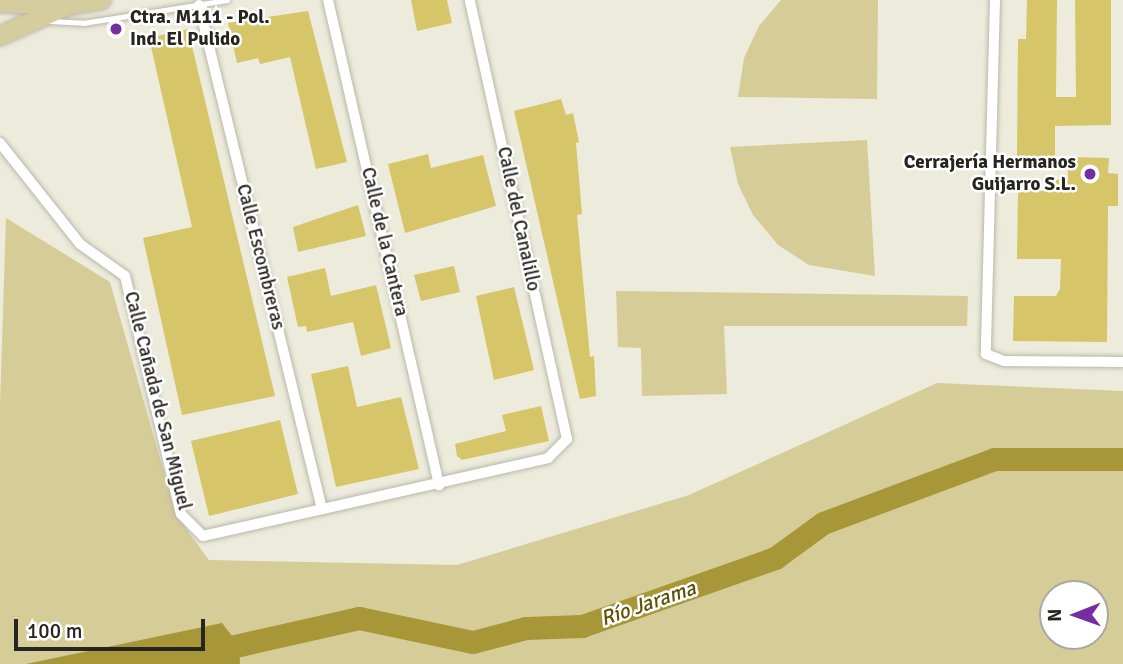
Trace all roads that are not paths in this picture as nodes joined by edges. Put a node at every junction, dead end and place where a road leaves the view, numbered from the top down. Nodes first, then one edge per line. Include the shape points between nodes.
1 (101, 0) edge
2 (228, 0) edge
3 (328, 0) edge
4 (470, 0) edge
5 (995, 0) edge
6 (0, 3) edge
7 (198, 5) junction
8 (67, 6) junction
9 (29, 20) junction
10 (0, 36) edge
11 (0, 143) edge
12 (1123, 362) edge
13 (439, 485) junction
14 (322, 509) junction

1 - 8 main road
2 - 7 lane
3 - 13 street, Calle de la Cantera
4 - 13 street, Calle del Canalillo via 567,439 548,458
5 - 12 street via 986,354 1004,361
6 - 8 main road
7 - 9 lane via 83,23
7 - 14 street, Calle Escombreras
8 - 9 main road
9 - 10 main road
11 - 14 street, Calle Cañada de San Miguel via 80,244 125,276 181,513 203,536
13 - 14 street

